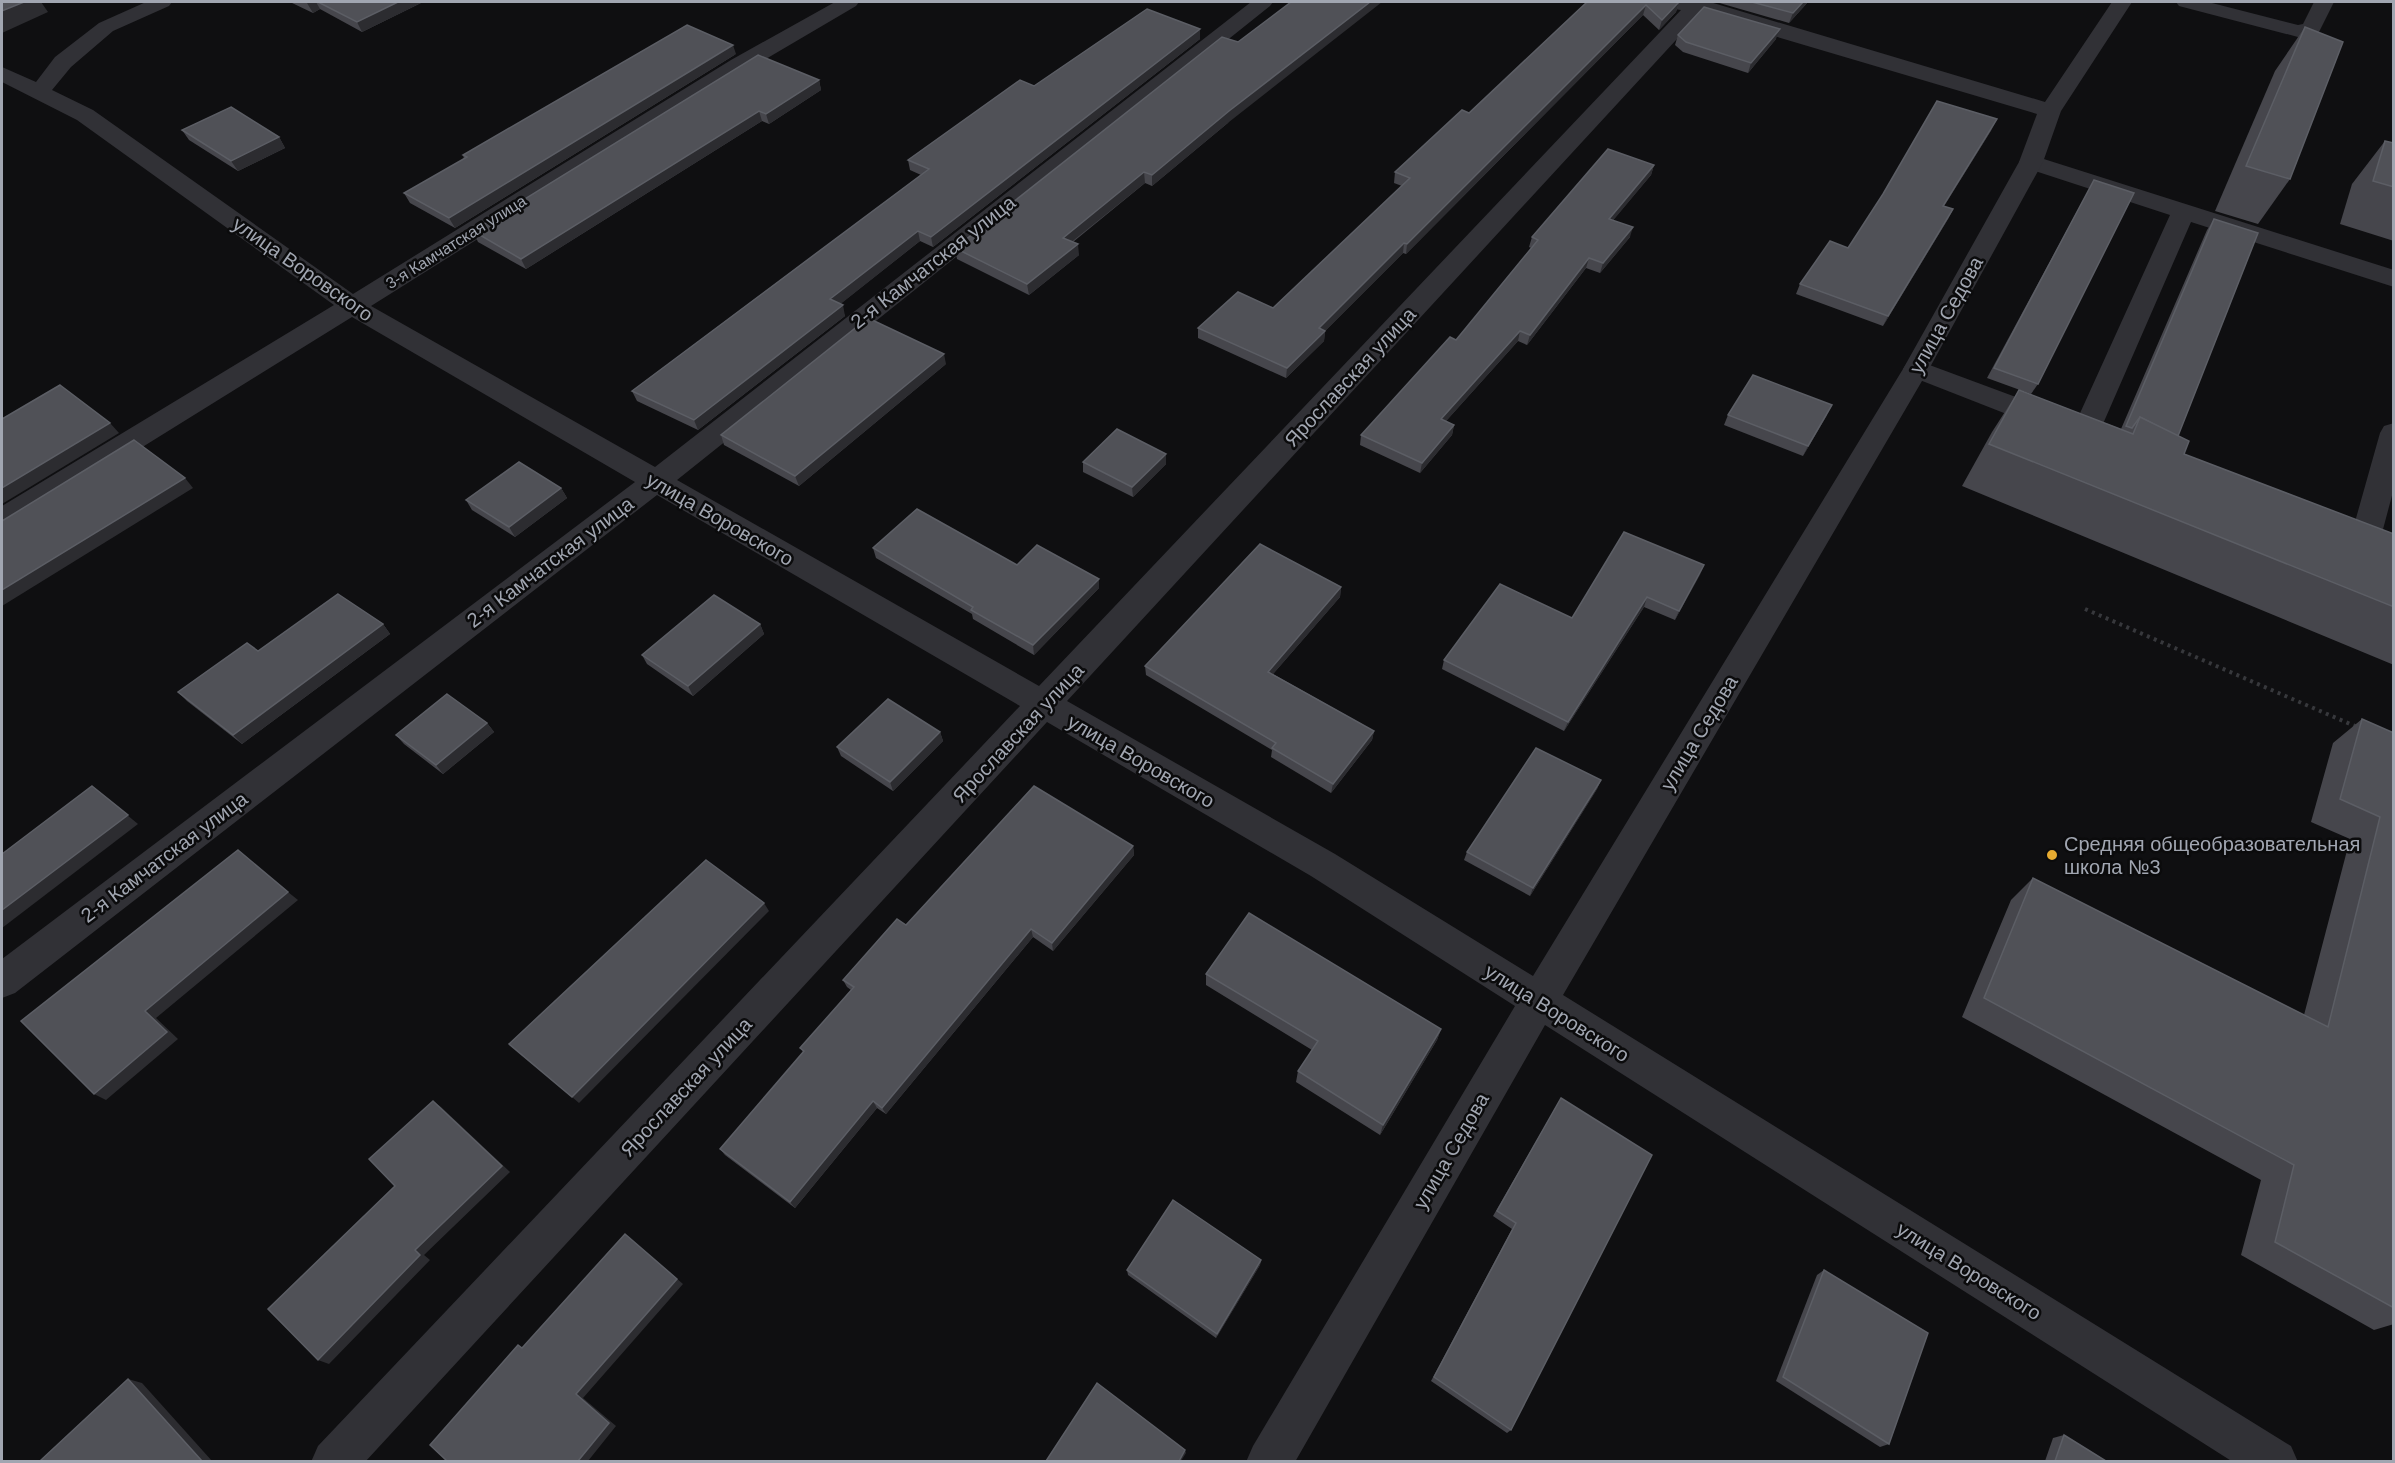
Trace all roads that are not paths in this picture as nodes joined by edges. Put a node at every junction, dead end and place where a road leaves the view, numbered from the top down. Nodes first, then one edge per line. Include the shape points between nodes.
1 (162, 2) edge
2 (849, 2) edge
3 (1263, 2) edge
4 (1660, 2) edge
5 (2122, 2) edge
6 (2186, 2) edge
7 (2324, 2) edge
8 (1698, 4) edge
9 (2, 74) edge
10 (38, 94) junction
11 (2050, 111) junction
12 (2031, 162) junction
13 (2183, 212) junction
14 (2394, 279) edge
15 (352, 306) junction
16 (1916, 369) junction
17 (2394, 433) edge
18 (655, 482) junction
19 (2, 520) edge
20 (2394, 552) edge
21 (1044, 706) junction
22 (2, 981) edge
23 (1538, 1002) junction
24 (334, 1461) edge
25 (1269, 1461) edge
26 (2275, 1461) edge

1 - 10 street via 106,27 63,62
2 - 15 street, 3-я Камчатская улица via 739,64
3 - 18 street, 2-я Камчатская улица
4 - 8 street
5 - 11 street, улица Седова
6 - 7 street via 2298,31 2311,30
8 - 11 street
8 - 21 street, Ярославская улица
9 - 10 street, улица Воровского
10 - 15 street, улица Воровского via 85,115
11 - 12 street, улица Седова
12 - 13 street
12 - 16 street, улица Седова
13 - 14 street
13 - 16 street via 2095,438
15 - 18 street, улица Воровского
15 - 19 street, 3-я Камчатская улица
16 - 23 street, улица Седова
17 - 20 street via 2366,536
18 - 21 street, улица Воровского
18 - 22 street, 2-я Камчатская улица
21 - 23 street, улица Воровского via 1323,865
21 - 24 street, Ярославская улица
23 - 25 street, улица Седова
23 - 26 street, улица Воровского

